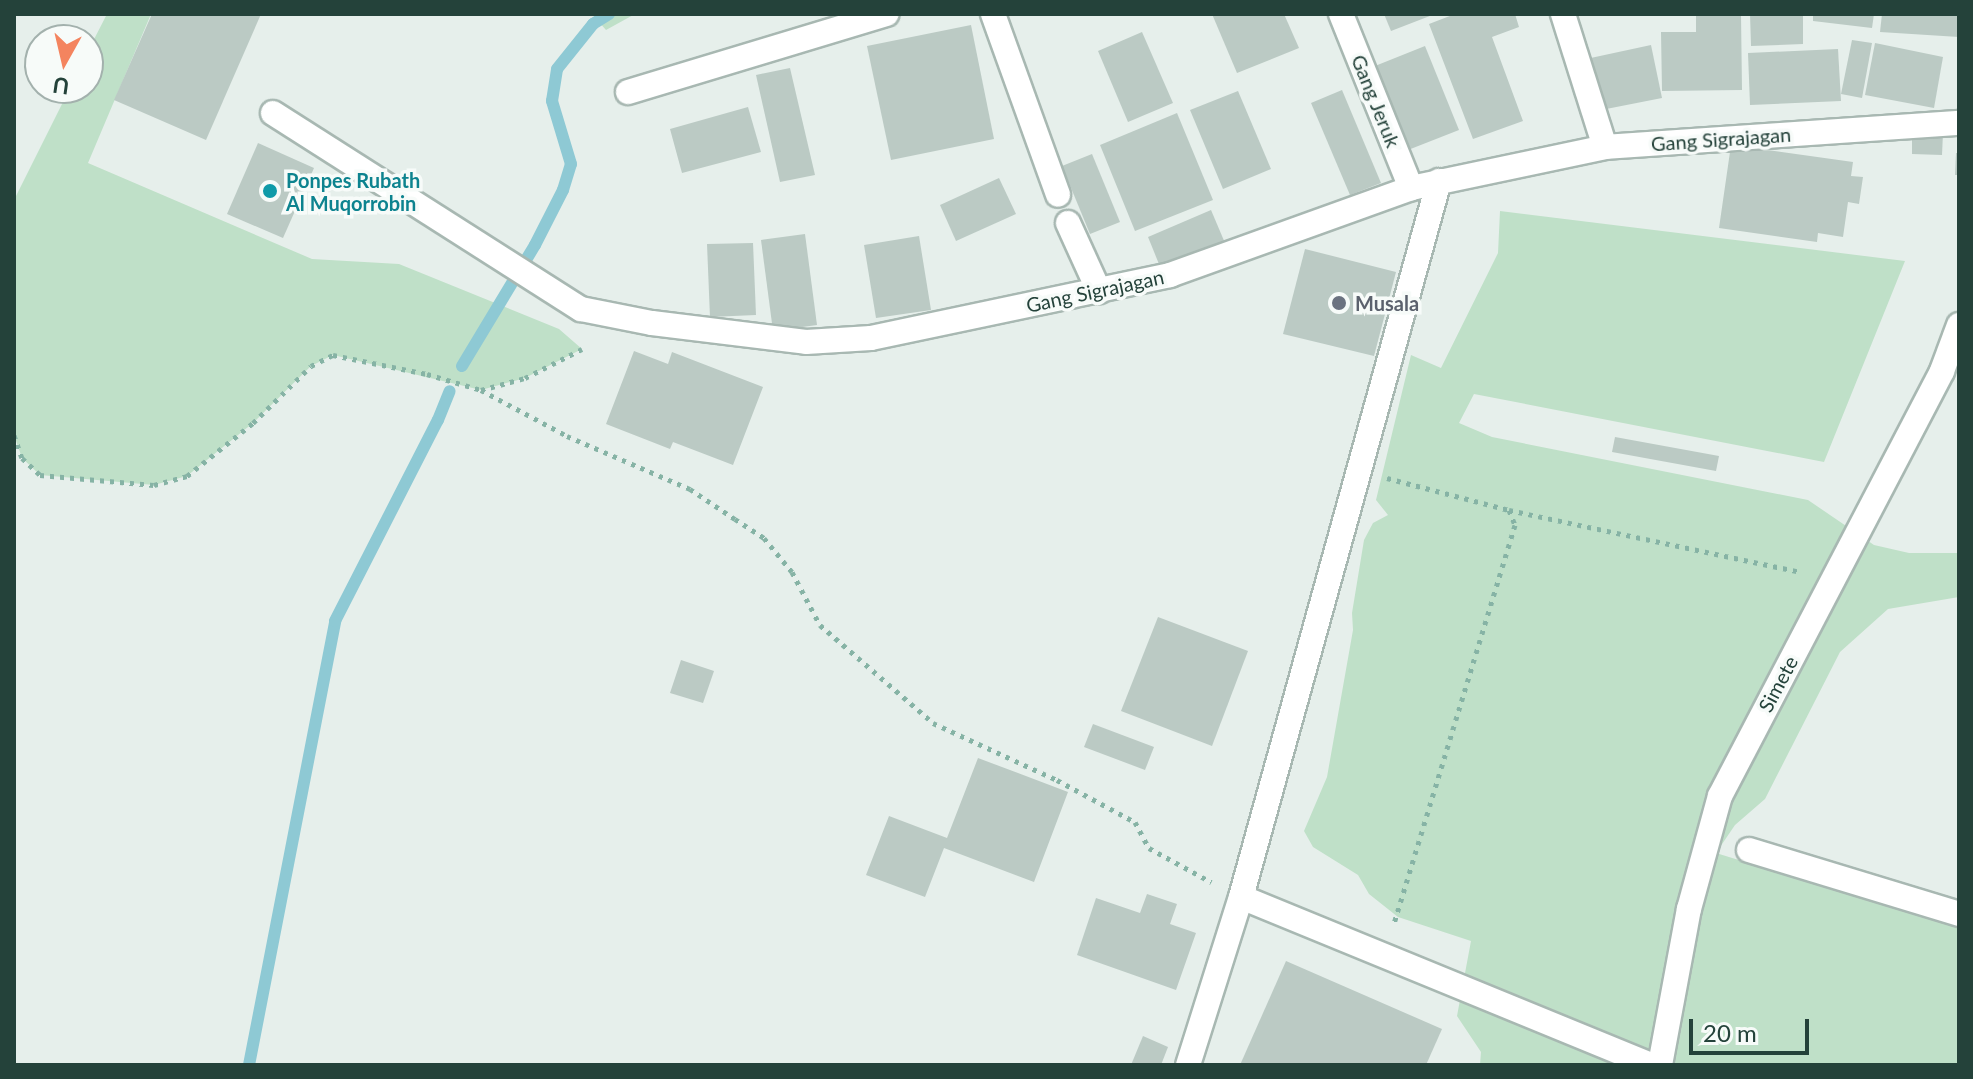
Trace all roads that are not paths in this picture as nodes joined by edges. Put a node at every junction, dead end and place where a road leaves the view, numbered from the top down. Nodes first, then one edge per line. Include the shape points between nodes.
1 (887, 14) edge
2 (993, 14) edge
3 (1341, 14) edge
4 (1563, 14) edge
5 (628, 92) dead end
6 (273, 113) dead end
7 (1959, 123) edge
8 (1605, 147) junction
9 (1439, 181) junction
10 (1411, 188) junction
11 (1058, 195) dead end
12 (1068, 223) dead end
13 (1099, 291) junction
14 (1959, 325) edge
15 (1749, 850) dead end
16 (1241, 897) junction
17 (1959, 914) edge
18 (1188, 1065) edge
19 (1650, 1065) edge
20 (1660, 1065) edge

1 - 5 street
2 - 11 street
3 - 10 street, Gang Jeruk
4 - 8 street
6 - 13 street, Gang Sigrajagan via 581,309 806,342 871,338
7 - 8 street, Gang Sigrajagan
8 - 9 street, Gang Sigrajagan
9 - 10 street, Gang Sigrajagan
9 - 16 street
10 - 13 street, Gang Sigrajagan via 1170,275
12 - 13 street
14 - 20 street, Simete via 1942,371 1720,796 1689,909
15 - 17 street
16 - 18 street
16 - 19 street

